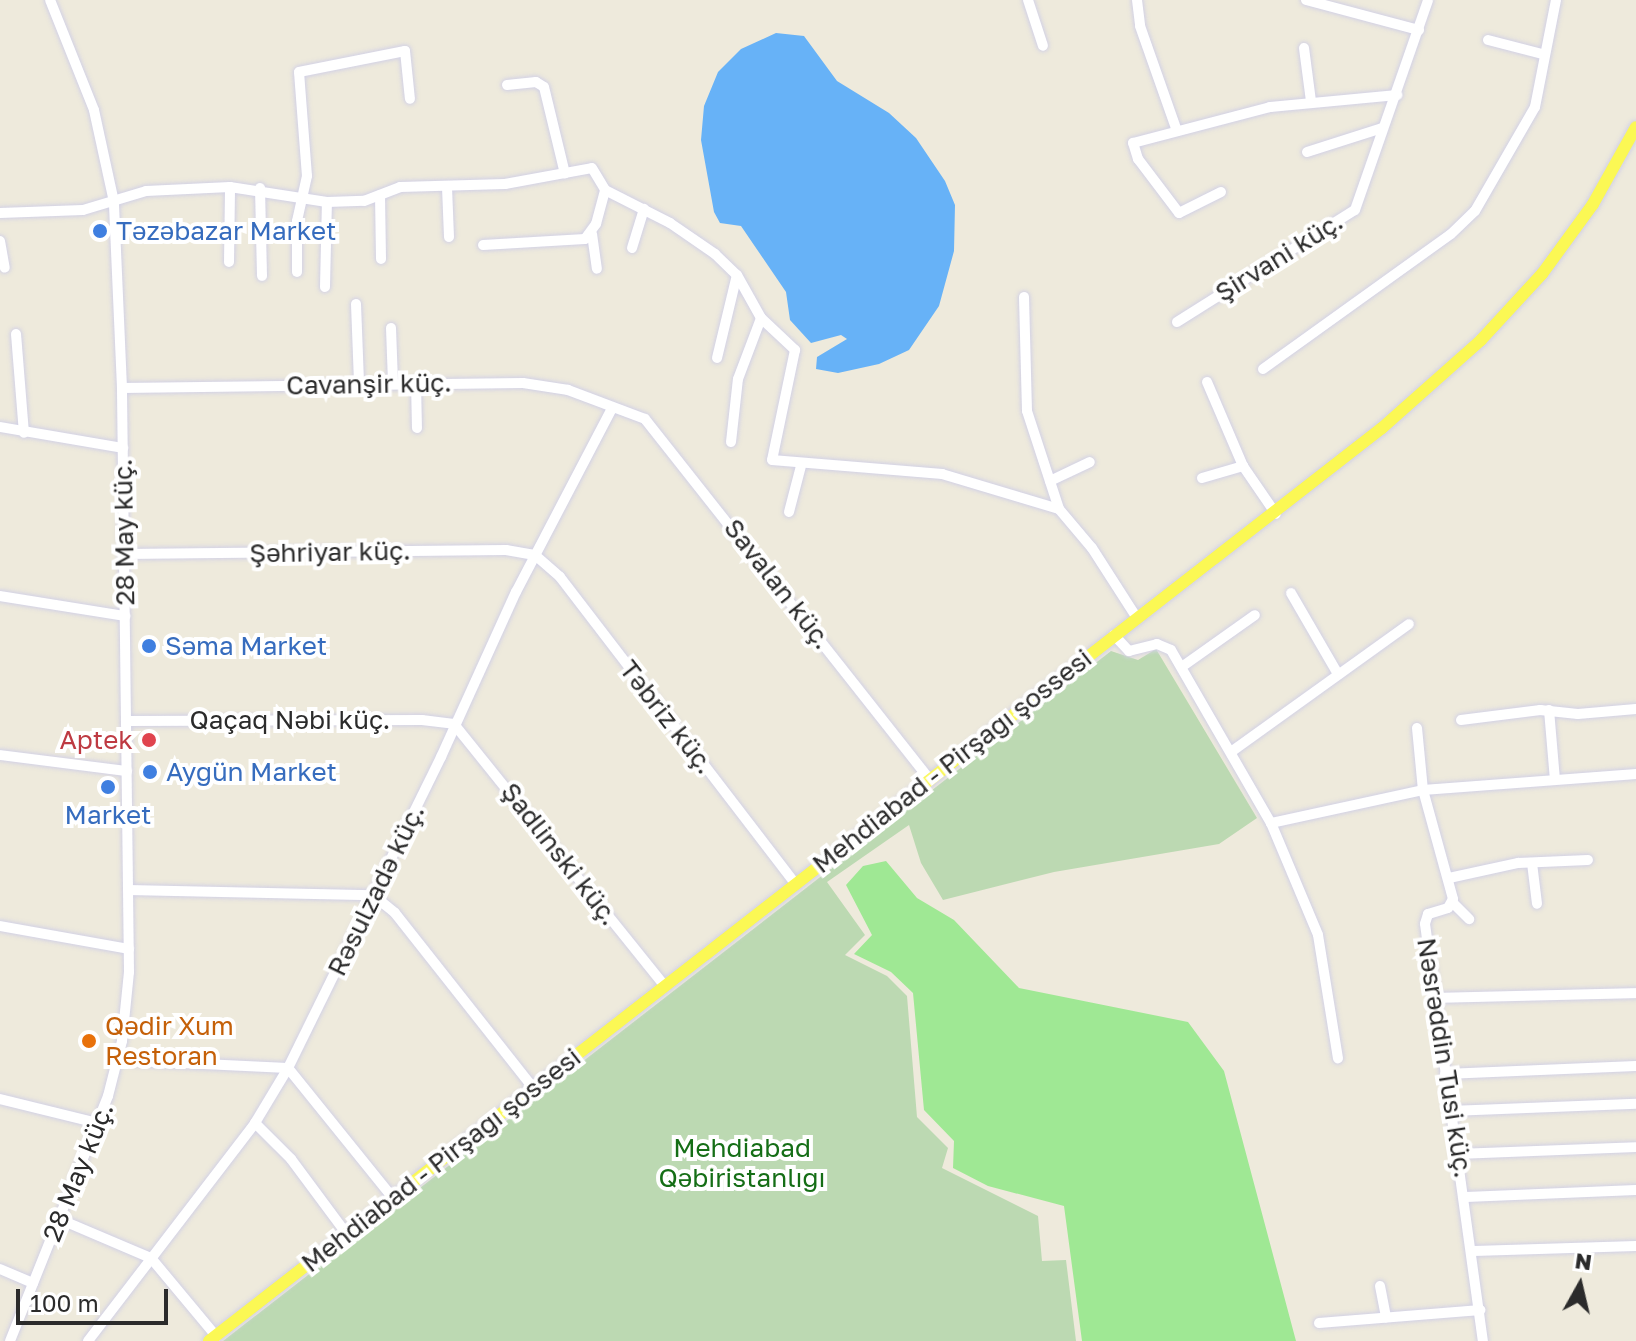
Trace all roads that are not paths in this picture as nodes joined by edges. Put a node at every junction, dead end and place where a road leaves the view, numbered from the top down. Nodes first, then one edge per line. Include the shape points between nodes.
1 (50, 0) edge
2 (1028, 0) edge
3 (1137, 0) edge
4 (1306, 0) edge
5 (1428, 0) edge
6 (1556, 0) edge
7 (1419, 30) junction
8 (1488, 40) dead end
9 (1043, 46) dead end
10 (1304, 48) dead end
11 (1542, 54) junction
12 (507, 85) dead end
13 (1397, 95) junction
14 (410, 99) dead end
15 (1311, 101) junction
16 (1636, 127) edge
17 (1176, 128) junction
18 (1382, 128) junction
19 (1307, 152) dead end
20 (565, 174) junction
21 (230, 187) junction
22 (447, 187) junction
23 (260, 188) junction
24 (605, 190) junction
25 (1221, 192) dead end
26 (380, 195) junction
27 (303, 196) junction
28 (114, 202) junction
29 (327, 202) junction
30 (644, 209) junction
31 (0, 213) edge
32 (592, 234) junction
33 (449, 237) dead end
34 (0, 241) edge
35 (483, 245) dead end
36 (632, 248) dead end
37 (381, 259) dead end
38 (229, 262) dead end
39 (5, 268) dead end
40 (597, 269) dead end
41 (297, 272) dead end
42 (737, 275) junction
43 (262, 276) dead end
44 (325, 287) dead end
45 (1024, 297) dead end
46 (356, 304) dead end
47 (761, 318) junction
48 (1177, 322) dead end
49 (391, 328) dead end
50 (16, 334) dead end
51 (717, 358) dead end
52 (1263, 369) dead end
53 (416, 382) junction
54 (1207, 382) dead end
55 (359, 383) junction
56 (393, 383) junction
57 (122, 388) junction
58 (612, 408) junction
59 (0, 427) edge
60 (417, 428) dead end
61 (24, 433) junction
62 (731, 442) dead end
63 (123, 448) junction
64 (1090, 462) dead end
65 (801, 466) junction
66 (1243, 466) junction
67 (1202, 478) dead end
68 (1050, 481) junction
69 (1059, 509) junction
70 (789, 512) dead end
71 (1276, 514) junction
72 (124, 554) junction
73 (535, 555) junction
74 (1291, 593) dead end
75 (0, 596) edge
76 (1255, 615) dead end
77 (125, 616) junction
78 (1137, 618) junction
79 (1409, 624) dead end
80 (1114, 635) junction
81 (1183, 666) junction
82 (1338, 674) junction
83 (1636, 709) edge
84 (1549, 710) junction
85 (1461, 720) dead end
86 (126, 721) junction
87 (454, 724) junction
88 (1417, 728) dead end
89 (1231, 752) junction
90 (0, 755) edge
91 (127, 771) junction
92 (1636, 774) edge
93 (929, 779) junction
94 (1555, 780) junction
95 (1423, 790) junction
96 (1271, 823) junction
97 (1588, 860) dead end
98 (1532, 863) junction
99 (1449, 878) junction
100 (795, 883) junction
101 (128, 890) junction
102 (373, 895) junction
103 (1453, 903) junction
104 (1537, 904) dead end
105 (1469, 919) dead end
106 (0, 926) edge
107 (129, 949) junction
108 (664, 985) junction
109 (1636, 993) edge
110 (1437, 998) junction
111 (1338, 1058) dead end
112 (119, 1060) junction
113 (1636, 1066) edge
114 (288, 1068) junction
115 (1445, 1074) junction
116 (533, 1088) junction
117 (0, 1099) edge
118 (1636, 1104) edge
119 (1450, 1111) junction
120 (98, 1123) junction
121 (255, 1123) junction
122 (1636, 1147) edge
123 (1457, 1154) junction
124 (1636, 1190) edge
125 (392, 1197) junction
126 (1466, 1197) junction
127 (59, 1219) junction
128 (346, 1233) junction
129 (1636, 1246) edge
130 (1474, 1251) junction
131 (151, 1258) junction
132 (0, 1269) edge
133 (33, 1283) junction
134 (1380, 1286) dead end
135 (1480, 1310) junction
136 (1386, 1317) junction
137 (1319, 1323) dead end
138 (213, 1338) edge
139 (10, 1341) edge
140 (88, 1341) edge
141 (1483, 1341) edge

1 - 28 street, 28 May küç. via 94,110
2 - 9 street
3 - 17 street via 1140,26
4 - 7 street
5 - 7 street, Şirvani küç.
6 - 11 street
7 - 13 street, Şirvani küç.
8 - 11 street
10 - 15 street
11 - 52 street via 1532,115 1475,211 1451,234
12 - 20 street via 536,82 544,87
13 - 15 street
13 - 18 street, Şirvani küç.
14 - 27 street via 407,56 401,50 299,72 307,176
15 - 17 street
16 - 71 main road, Mehdiabad - Pirşağı şossesi via 1593,204 1513,307 1382,428
17 - 25 street via 1137,138 1133,150 1138,159 1179,213
18 - 19 street
18 - 48 street, Şirvani küç. via 1364,197 1355,210
20 - 22 street
20 - 24 street via 592,168
21 - 23 street
21 - 28 street via 146,191
21 - 38 street
22 - 26 street via 400,187
22 - 33 street
23 - 27 street
23 - 43 street
24 - 30 street
24 - 32 street
26 - 29 street
26 - 37 street
27 - 29 street
27 - 41 street
28 - 31 street via 83,210
28 - 57 street, 28 May küç.
29 - 44 street
30 - 36 street
30 - 42 street via 694,237
32 - 35 street via 574,242
32 - 40 street
34 - 39 street
42 - 47 street
42 - 51 street
45 - 68 street via 1027,411
46 - 55 street
47 - 62 street via 738,379
47 - 65 street via 786,338 797,358 770,457
49 - 56 street
50 - 61 street
53 - 56 street, Cavanşir küç.
53 - 58 street, Cavanşir küç. via 535,384
53 - 60 street
54 - 66 street
55 - 56 street, Cavanşir küç.
55 - 57 street, Cavanşir küç.
57 - 63 street, 28 May küç.
58 - 73 street, Rəsulzadə küç.
58 - 93 street, Savalan küç. via 653,425
59 - 61 street
61 - 63 street
63 - 72 street, 28 May küç.
64 - 68 street
65 - 69 street via 942,474
65 - 70 street
66 - 67 street
66 - 71 street
68 - 69 street
69 - 78 street via 1092,548
71 - 78 main road, Mehdiabad - Pirşağı şossesi
72 - 73 street, Şəhriyar küç. via 506,550
72 - 77 street, 28 May küç.
73 - 87 street, Rəsulzadə küç.
73 - 100 street, Təbriz küç. via 560,577
74 - 82 street
75 - 77 street
76 - 81 street
77 - 86 street, 28 May küç.
78 - 80 main road, Mehdiabad - Pirşağı şossesi
79 - 82 street
80 - 81 street via 1129,651 1165,645
80 - 93 main road, Mehdiabad - Pirşağı şossesi
81 - 89 street
82 - 89 street
83 - 84 street via 1587,714
84 - 85 street
84 - 94 street
86 - 87 street, Qaçaq Nəbi küç.
86 - 91 street, 28 May küç.
87 - 102 street, Rəsulzadə küç.
87 - 108 street, Şadlinski küç.
88 - 95 street, Nəsrəddin Tusi küç.
89 - 96 street
90 - 91 street
91 - 101 street, 28 May küç.
92 - 94 street
93 - 100 main road, Mehdiabad - Pirşağı şossesi
94 - 95 street
95 - 96 street
95 - 99 street, Nəsrəddin Tusi küç.
96 - 111 street via 1318,935
97 - 98 street
98 - 99 street
98 - 104 street
99 - 103 street, Nəsrəddin Tusi küç.
100 - 108 main road, Mehdiabad - Pirşağı şossesi
101 - 102 street
101 - 107 street, 28 May küç.
102 - 114 street, Rəsulzadə küç.
102 - 116 street via 395,913
103 - 105 street
103 - 110 street, Nəsrəddin Tusi küç. via 1433,910 1426,919
106 - 107 street
107 - 112 street, 28 May küç.
108 - 116 main road, Mehdiabad - Pirşağı şossesi
109 - 110 street
110 - 115 street, Nəsrəddin Tusi küç.
112 - 114 street
112 - 120 street, 28 May küç.
113 - 115 street
114 - 121 street, Rəsulzadə küç.
114 - 125 street
115 - 119 street, Nəsrəddin Tusi küç.
116 - 125 main road, Mehdiabad - Pirşağı şossesi
117 - 120 street
118 - 119 street
119 - 123 street, Nəsrəddin Tusi küç.
120 - 127 street, 28 May küç.
121 - 128 street via 291,1159
121 - 131 street, Rəsulzadə küç.
122 - 123 street
123 - 126 street, Nəsrəddin Tusi küç.
124 - 126 street
125 - 128 main road, Mehdiabad - Pirşağı şossesi
126 - 130 street, Nəsrəddin Tusi küç.
127 - 131 street
127 - 133 street, 28 May küç.
128 - 138 main road, Mehdiabad - Pirşağı şossesi
129 - 130 street
130 - 135 street, Nəsrəddin Tusi küç.
131 - 138 street
131 - 140 street, Rəsulzadə küç.
132 - 133 street
133 - 139 street, 28 May küç.
134 - 136 street
135 - 136 street
135 - 141 street, Nəsrəddin Tusi küç.
136 - 137 street

